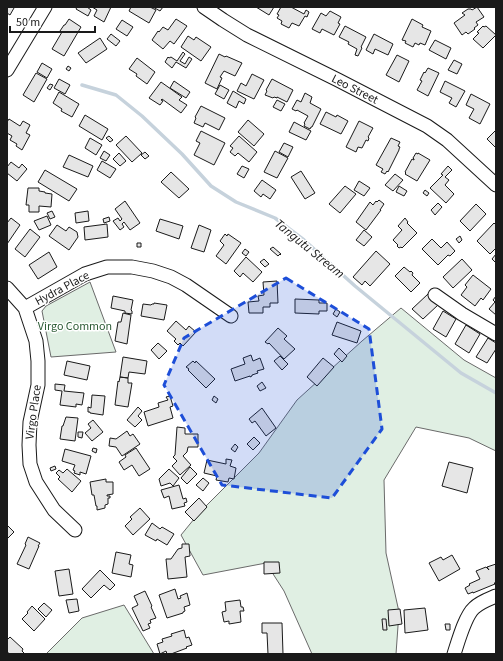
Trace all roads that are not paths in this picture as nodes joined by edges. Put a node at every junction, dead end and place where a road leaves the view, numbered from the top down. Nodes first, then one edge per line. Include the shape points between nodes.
1 (45, 7) edge
2 (204, 7) edge
3 (11, 53) edge
4 (7, 70) edge
5 (496, 185) edge
6 (7, 288) edge
7 (435, 295) dead end
8 (25, 308) junction
9 (231, 316) dead end
10 (496, 334) edge
11 (75, 530) dead end
12 (496, 596) edge
13 (454, 654) edge

1 - 3 street
2 - 5 street, Leo Street via 247,35 427,126 447,140
3 - 4 street
6 - 8 street, Virgo Place
7 - 10 street
8 - 9 street, Hydra Place via 85,274 108,267 153,271 171,277
8 - 11 street, Virgo Place via 36,341 38,361 38,384 30,422 30,464 36,482 54,510
12 - 13 street via 472,608

